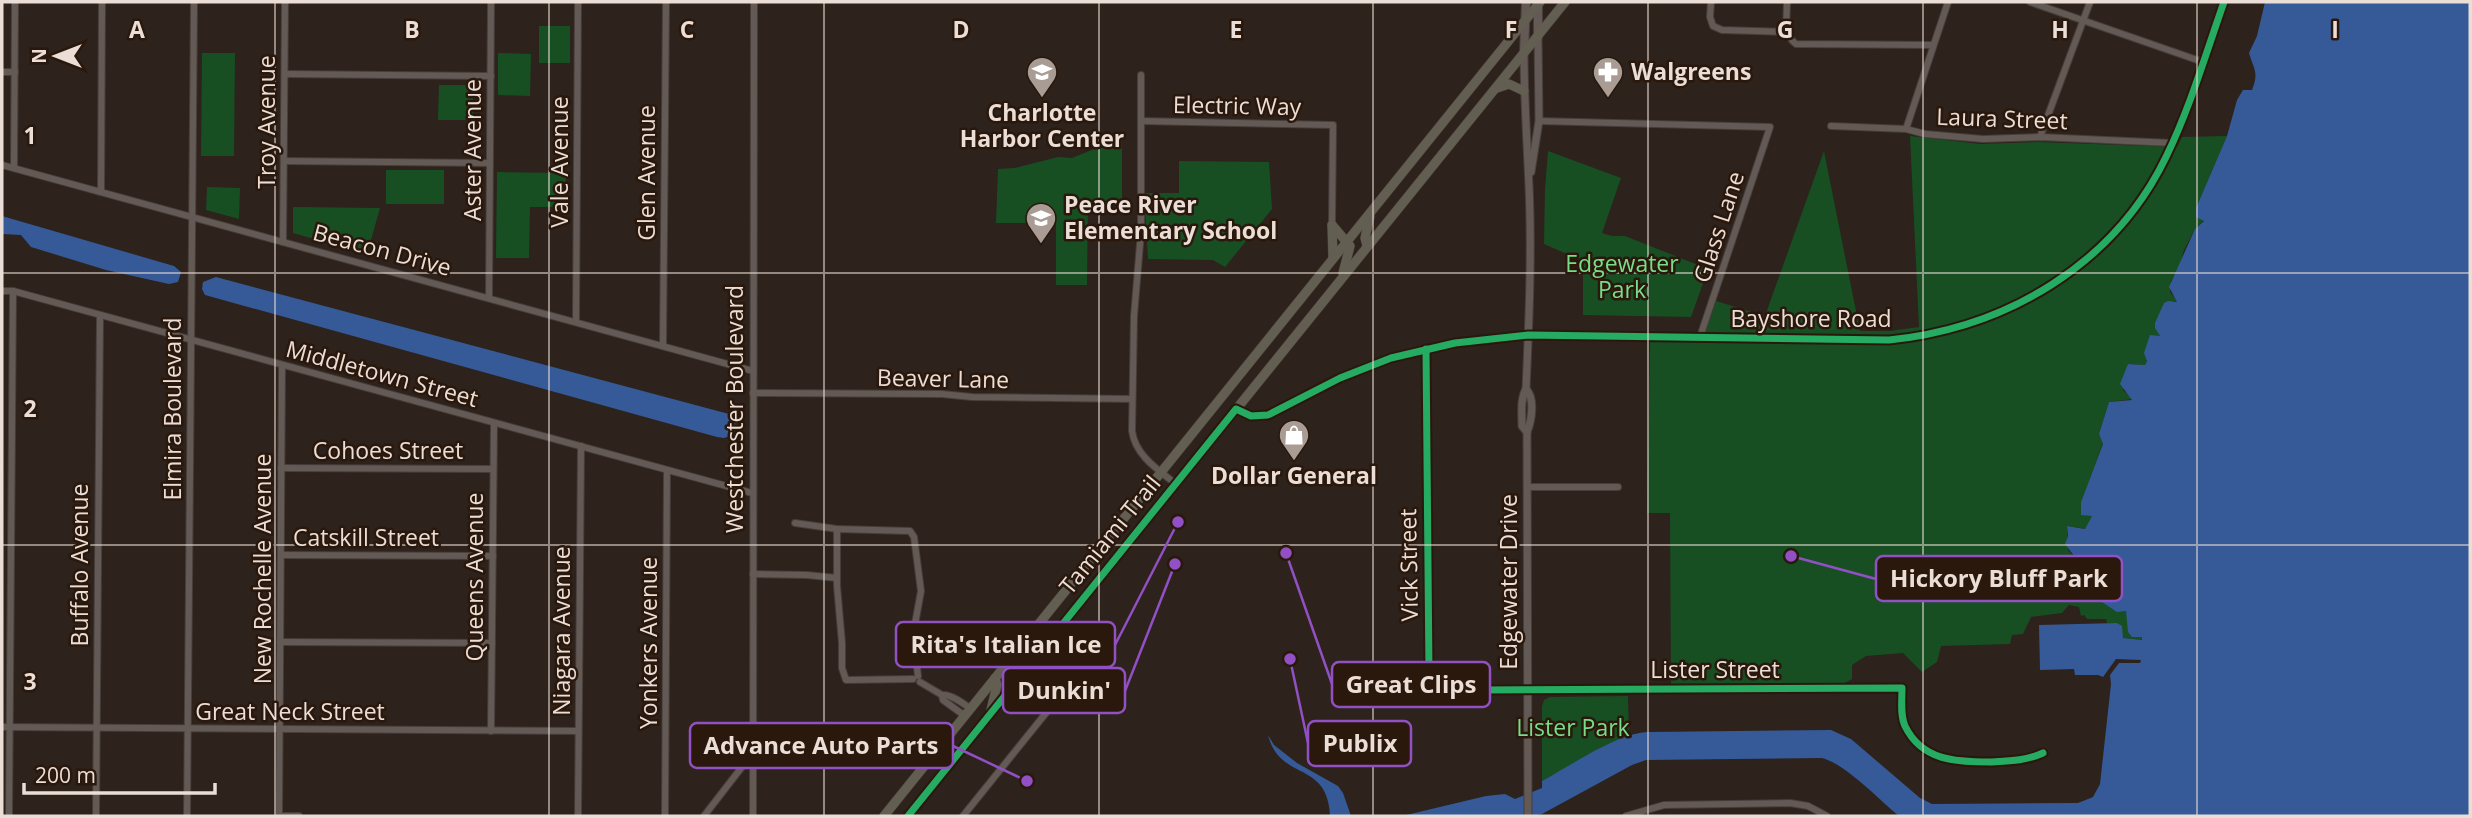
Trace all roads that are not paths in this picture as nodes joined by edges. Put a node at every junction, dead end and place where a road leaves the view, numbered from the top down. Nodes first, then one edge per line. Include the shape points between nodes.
1 (15, 2) edge
2 (102, 2) edge
3 (194, 2) edge
4 (285, 2) edge
5 (491, 2) edge
6 (578, 2) edge
7 (666, 2) edge
8 (754, 2) edge
9 (1526, 2) edge
10 (1564, 2) edge
11 (1711, 2) edge
12 (1787, 2) edge
13 (1948, 2) edge
14 (2030, 2) edge
15 (2090, 2) edge
16 (2224, 2) edge
17 (1539, 3) edge
18 (1527, 17) junction
19 (2083, 20) junction
20 (1787, 32) junction
21 (1538, 36) junction
22 (1933, 45) junction
23 (1524, 52) junction
24 (2203, 62) junction
25 (2, 72) edge
26 (15, 72) junction
27 (285, 74) junction
28 (1141, 75) dead end
29 (491, 76) junction
30 (1495, 88) junction
31 (1524, 91) junction
32 (1141, 121) junction
33 (1539, 121) junction
34 (1831, 126) dead end
35 (1906, 129) junction
36 (2040, 137) junction
37 (2172, 143) junction
38 (284, 161) junction
39 (490, 163) junction
40 (2, 165) edge
41 (14, 168) junction
42 (1529, 187) junction
43 (101, 192) junction
44 (1372, 211) junction
45 (192, 217) junction
46 (1332, 225) junction
47 (1347, 241) junction
48 (283, 242) junction
49 (1367, 246) junction
50 (1333, 259) junction
51 (1342, 278) junction
52 (2, 291) edge
53 (13, 291) junction
54 (489, 298) junction
55 (100, 315) junction
56 (576, 322) junction
57 (1528, 335) junction
58 (1700, 337) junction
59 (191, 340) junction
60 (663, 345) junction
61 (1426, 349) junction
62 (282, 365) junction
63 (753, 371) junction
64 (2, 378) edge
65 (12, 378) junction
66 (753, 393) junction
67 (1132, 399) junction
68 (1236, 409) junction
69 (494, 423) junction
70 (581, 446) junction
71 (2, 465) edge
72 (11, 466) junction
73 (281, 467) junction
74 (493, 469) junction
75 (667, 470) junction
76 (1161, 472) junction
77 (1176, 484) junction
78 (1618, 486) dead end
79 (1528, 487) junction
80 (752, 493) junction
81 (795, 523) dead end
82 (837, 529) junction
83 (2, 552) edge
84 (11, 552) junction
85 (281, 555) junction
86 (493, 556) junction
87 (752, 574) junction
88 (837, 578) junction
89 (2, 640) edge
90 (10, 640) junction
91 (280, 642) junction
92 (492, 643) junction
93 (1023, 644) junction
94 (995, 678) junction
95 (917, 679) junction
96 (1012, 687) junction
97 (1528, 690) junction
98 (968, 712) junction
99 (990, 715) junction
100 (6, 727) edge
101 (96, 727) junction
102 (188, 728) junction
103 (279, 729) junction
104 (491, 731) junction
105 (578, 731) junction
106 (753, 752) junction
107 (2043, 753) dead end
108 (6, 815) edge
109 (96, 816) edge
110 (187, 816) edge
111 (279, 816) edge
112 (299, 816) edge
113 (578, 816) edge
114 (665, 816) edge
115 (704, 816) edge
116 (753, 816) edge
117 (884, 816) edge
118 (908, 816) edge
119 (963, 816) edge
120 (1528, 816) edge
121 (1626, 816) edge
122 (1827, 816) edge

1 - 26 street
2 - 43 street
3 - 45 street, Elmira Boulevard
4 - 27 street, Troy Avenue
5 - 29 street, Aster Avenue
6 - 56 street, Vale Avenue
7 - 60 street, Glen Avenue
8 - 63 street, Westchester Boulevard
9 - 18 main road
10 - 21 main road, Tamiami Trail
11 - 20 street via 1713,26 1722,30
12 - 20 street
13 - 22 street
14 - 19 street
15 - 19 street
16 - 24 street, Bayshore Road
17 - 18 main road, Tamiami Trail
17 - 21 main road
18 - 23 main road
18 - 44 main road, Tamiami Trail
19 - 24 street
19 - 36 street
20 - 22 street via 1796,44
21 - 23 main road, Tamiami Trail
21 - 33 street, Edgewater Drive
22 - 35 street
23 - 30 main road, Tamiami Trail
23 - 31 street, Edgewater Drive
24 - 37 street, Bayshore Road
25 - 26 street
26 - 41 street
27 - 29 street
27 - 38 street, Troy Avenue
28 - 32 street
29 - 39 street, Aster Avenue
30 - 31 main road via 1509,84
30 - 49 main road, Tamiami Trail
31 - 42 street, Edgewater Drive
32 - 46 street, Electric Way via 1333,125
32 - 67 street via 1141,232
33 - 42 street, Edgewater Drive
33 - 58 street, Glass Lane via 1770,127
34 - 35 street, Laura Street
35 - 36 street, Laura Street via 1983,139
36 - 37 street, Laura Street
37 - 58 street, Bayshore Road via 2141,199 2110,237 2063,278 2000,313 1939,333 1889,340
38 - 39 street
38 - 48 street, Troy Avenue
39 - 54 street, Aster Avenue
40 - 41 street, Beacon Drive
41 - 43 street, Beacon Drive
42 - 57 street, Edgewater Drive
43 - 45 street, Beacon Drive
44 - 47 main road, Tamiami Trail
44 - 49 main road
45 - 48 street, Beacon Drive
45 - 59 street, Elmira Boulevard
46 - 47 main road
46 - 50 main road
47 - 50 main road, Tamiami Trail
47 - 51 main road via 1350,253
48 - 54 street, Beacon Drive
49 - 51 main road, Tamiami Trail
50 - 76 main road, Tamiami Trail
51 - 68 main road, Tamiami Trail
52 - 53 street, Middletown Street
53 - 55 street, Middletown Street
53 - 65 street
54 - 56 street, Beacon Drive
55 - 59 street, Middletown Street
55 - 101 street, Buffalo Avenue
56 - 60 street, Beacon Drive
57 - 58 street, Bayshore Road
57 - 61 street, Bayshore Road
57 - 79 street, Edgewater Drive
59 - 62 street, Middletown Street
59 - 102 street, Elmira Boulevard
60 - 63 street, Beacon Drive
61 - 68 street, Bayshore Road via 1340,378 1268,415 1251,416
61 - 97 street, Vick Street via 1429,674 1435,685 1445,690
62 - 69 street, Middletown Street
62 - 73 street, New Rochelle Avenue
63 - 66 street, Westchester Boulevard
64 - 65 street
65 - 72 street
66 - 67 street, Beaver Lane
66 - 80 street, Westchester Boulevard
67 - 76 street via 1133,439
68 - 77 main road, Tamiami Trail
69 - 70 street, Middletown Street
69 - 74 street, Queens Avenue
70 - 75 street, Middletown Street
70 - 105 street, Niagara Avenue
71 - 72 street
72 - 84 street
73 - 74 street, Cohoes Street
73 - 85 street, New Rochelle Avenue
74 - 86 street, Queens Avenue
75 - 80 street, Middletown Street
75 - 114 street, Yonkers Avenue
76 - 77 street
76 - 93 main road, Tamiami Trail
77 - 96 main road, Tamiami Trail
78 - 79 street
79 - 97 street, Edgewater Drive
80 - 87 street, Westchester Boulevard
81 - 82 street
82 - 88 street
82 - 95 street via 910,531 914,537 920,591 913,635
83 - 84 street
84 - 90 street
85 - 86 street, Catskill Street
85 - 91 street, New Rochelle Avenue
86 - 92 street, Queens Avenue
87 - 88 street
87 - 106 street, Westchester Boulevard
88 - 95 street via 846,680
89 - 90 street
90 - 100 street
91 - 92 street
91 - 103 street, New Rochelle Avenue
92 - 104 street, Queens Avenue
93 - 94 main road, Tamiami Trail
93 - 96 main road
94 - 98 main road, Tamiami Trail
94 - 99 main road
95 - 98 street
96 - 99 main road, Tamiami Trail
96 - 119 street via 1046,713
97 - 107 street, Lister Street via 1902,688 1904,725 1921,745 1942,758 2023,761
97 - 120 street, Edgewater Drive
98 - 117 main road, Tamiami Trail
99 - 118 main road, Tamiami Trail
100 - 101 street, Great Neck Street
100 - 108 street
101 - 102 street, Great Neck Street
101 - 109 street, Buffalo Avenue
102 - 103 street, Great Neck Street
102 - 110 street, Elmira Boulevard
103 - 104 street, Great Neck Street
103 - 111 street, New Rochelle Avenue
104 - 105 street, Great Neck Street
105 - 113 street, Niagara Avenue
106 - 115 street
106 - 116 street, Westchester Boulevard
111 - 112 street
121 - 122 street via 1664,805 1790,803

